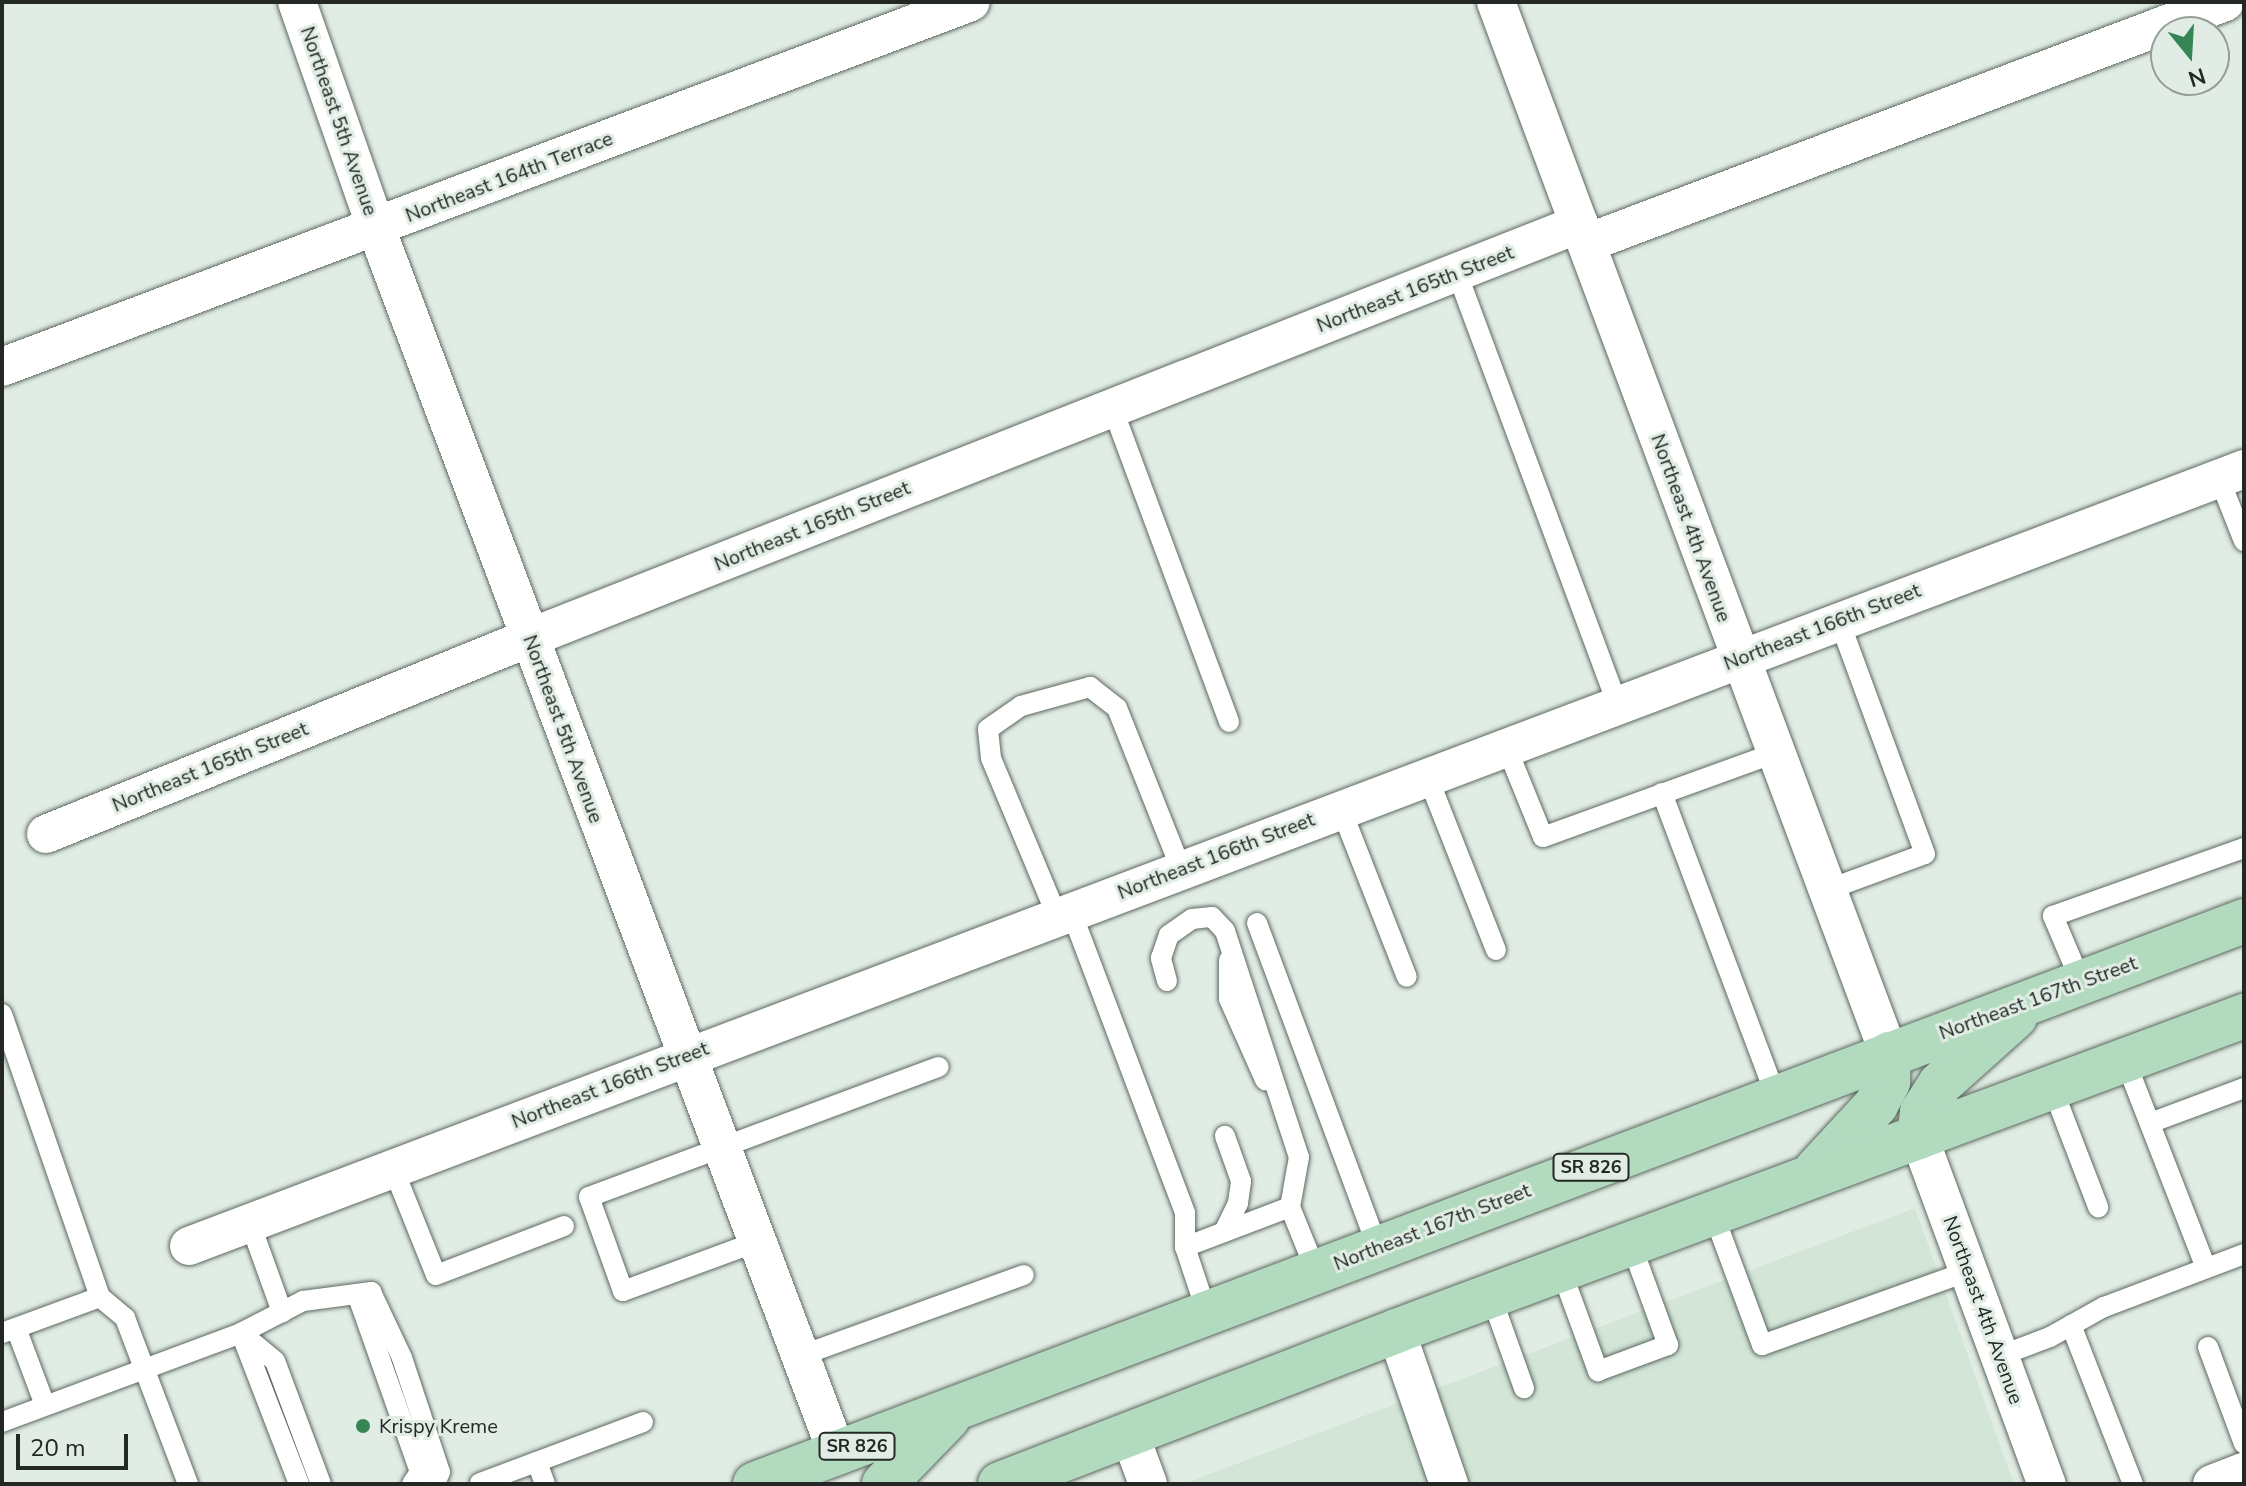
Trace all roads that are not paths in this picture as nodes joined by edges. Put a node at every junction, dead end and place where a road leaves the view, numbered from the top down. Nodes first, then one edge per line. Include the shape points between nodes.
1 (297, 2) edge
2 (971, 2) edge
3 (1496, 2) edge
4 (2225, 2) edge
5 (376, 228) junction
6 (1583, 234) junction
7 (1457, 273) junction
8 (2, 367) edge
9 (1112, 407) junction
10 (2232, 473) edge
11 (2244, 541) edge
12 (1839, 620) junction
13 (529, 638) junction
14 (1739, 658) junction
15 (1617, 704) junction
16 (1229, 722) dead end
17 (1506, 746) junction
18 (1775, 753) junction
19 (1427, 775) junction
20 (1662, 793) junction
21 (1341, 809) junction
22 (46, 834) dead end
23 (2244, 848) edge
24 (1181, 869) junction
25 (1827, 890) junction
26 (1064, 913) junction
27 (2244, 921) edge
28 (1257, 923) dead end
29 (1496, 950) dead end
30 (1407, 977) dead end
31 (1167, 981) dead end
32 (2081, 982) junction
33 (2035, 999) junction
34 (2, 1014) edge
35 (2244, 1016) edge
36 (1889, 1054) junction
37 (685, 1056) junction
38 (2125, 1060) junction
39 (939, 1067) dead end
40 (2052, 1087) junction
41 (2244, 1088) edge
42 (1776, 1097) junction
43 (2150, 1123) junction
44 (1225, 1136) dead end
45 (1919, 1137) junction
46 (720, 1149) junction
47 (393, 1168) junction
48 (1809, 1178) junction
49 (1290, 1207) junction
50 (2098, 1207) dead end
51 (1713, 1213) junction
52 (250, 1223) junction
53 (564, 1226) dead end
54 (1224, 1232) junction
55 (756, 1242) junction
56 (1631, 1244) junction
57 (189, 1246) dead end
58 (1185, 1247) junction
59 (1378, 1248) junction
60 (2244, 1254) edge
61 (2206, 1268) junction
62 (1561, 1270) junction
63 (1316, 1271) junction
64 (1969, 1271) junction
65 (1024, 1275) dead end
66 (357, 1294) junction
67 (1491, 1296) junction
68 (100, 1297) junction
69 (282, 1312) junction
70 (1207, 1313) junction
71 (2071, 1325) junction
72 (9, 1330) edge
73 (1396, 1331) junction
74 (241, 1333) junction
75 (2208, 1347) dead end
76 (800, 1356) junction
77 (2000, 1356) junction
78 (146, 1370) junction
79 (1524, 1388) dead end
80 (45, 1405) junction
81 (958, 1407) junction
82 (2, 1422) edge
83 (643, 1422) dead end
84 (1130, 1435) junction
85 (2244, 1444) edge
86 (537, 1462) junction
87 (835, 1469) edge
88 (2244, 1472) edge
89 (480, 1483) edge
90 (188, 1484) edge
91 (299, 1484) edge
92 (321, 1484) edge
93 (412, 1484) edge
94 (435, 1484) edge
95 (545, 1484) edge
96 (755, 1484) edge
97 (884, 1484) edge
98 (1000, 1484) edge
99 (1148, 1484) edge
100 (1449, 1484) edge
101 (2047, 1484) edge
102 (2133, 1484) edge
103 (2212, 1484) edge

1 - 5 street, Northeast 5th Avenue
2 - 5 street, Northeast 164th Terrace
3 - 6 street, Northeast 4th Avenue
4 - 6 street, Northeast 165th Street
5 - 8 street, Northeast 164th Terrace
5 - 13 street, Northeast 5th Avenue
6 - 7 street, Northeast 165th Street
6 - 14 street, Northeast 4th Avenue
7 - 9 street, Northeast 165th Street
7 - 15 lane
9 - 13 street, Northeast 165th Street
9 - 16 lane
10 - 11 lane
10 - 12 street, Northeast 166th Street
12 - 14 street, Northeast 166th Street
12 - 25 lane via 1925,854
13 - 22 street, Northeast 165th Street
13 - 37 street, Northeast 5th Avenue
14 - 15 street, Northeast 166th Street
14 - 18 street, Northeast 4th Avenue
15 - 17 street, Northeast 166th Street
17 - 19 street, Northeast 166th Street
17 - 20 lane via 1543,837
18 - 20 lane
18 - 25 street, Northeast 4th Avenue
19 - 21 street, Northeast 166th Street
19 - 29 lane
20 - 42 lane
21 - 24 street, Northeast 166th Street
21 - 30 lane
23 - 32 lane via 2053,916
24 - 26 street, Northeast 166th Street
24 - 26 lane via 1117,708 1090,687 1021,706 988,729 991,758
25 - 36 street, Northeast 4th Avenue
26 - 37 street, Northeast 166th Street
26 - 58 lane via 1095,974 1185,1213
27 - 32 main road, Northeast 167th Street / SR 826
28 - 59 lane
31 - 49 lane via 1161,958 1169,935 1192,919 1212,917 1225,931 1299,1157
32 - 33 main road, Northeast 167th Street / SR 826
33 - 36 main road, Northeast 167th Street / SR 826
33 - 45 main road via 1940,1084 1922,1112
34 - 68 lane
35 - 38 main road
36 - 42 main road, Northeast 167th Street / SR 826
36 - 48 main road via 1888,1082 1876,1105
37 - 46 street, Northeast 5th Avenue
37 - 47 street, Northeast 166th Street
38 - 40 main road
38 - 43 lane
39 - 46 lane
40 - 45 main road
40 - 50 lane
41 - 43 lane
42 - 59 main road, Northeast 167th Street / SR 826
43 - 61 lane
44 - 54 lane via 1241,1181 1238,1203
45 - 48 main road
45 - 64 street, Northeast 4th Avenue
46 - 55 street, Northeast 5th Avenue
46 - 55 lane via 589,1197 623,1291
47 - 52 street, Northeast 166th Street
47 - 53 lane via 436,1275
48 - 51 main road
49 - 54 lane
49 - 63 lane
51 - 56 main road
51 - 64 lane via 1762,1345
52 - 57 street, Northeast 166th Street
52 - 69 lane
54 - 58 lane
55 - 76 street, Northeast 5th Avenue
56 - 62 main road
56 - 62 lane via 1668,1345 1598,1371
58 - 70 lane
59 - 63 main road, Northeast 167th Street / SR 826
60 - 61 lane
61 - 71 lane
62 - 67 main road
63 - 70 main road, Northeast 167th Street / SR 826
64 - 77 street, Northeast 4th Avenue
65 - 76 lane
66 - 69 lane via 303,1301
66 - 93 lane via 420,1472
66 - 94 lane via 371,1292 402,1358 440,1472
67 - 73 main road
67 - 79 lane
68 - 72 lane
68 - 78 lane via 125,1318
69 - 74 lane
70 - 81 main road, Northeast 167th Street / SR 826
71 - 77 lane
71 - 102 lane
72 - 80 lane
73 - 84 main road
73 - 100 street
74 - 78 lane
74 - 91 lane
74 - 92 lane via 275,1361
75 - 85 lane
76 - 87 street, Northeast 5th Avenue
77 - 101 street, Northeast 4th Avenue
78 - 80 lane
78 - 90 lane
80 - 82 lane
81 - 87 main road, Northeast 167th Street / SR 826
81 - 97 main road
83 - 86 lane
84 - 98 main road
84 - 99 street
86 - 89 lane
86 - 95 lane
87 - 96 main road, Northeast 167th Street / SR 826
88 - 103 street

